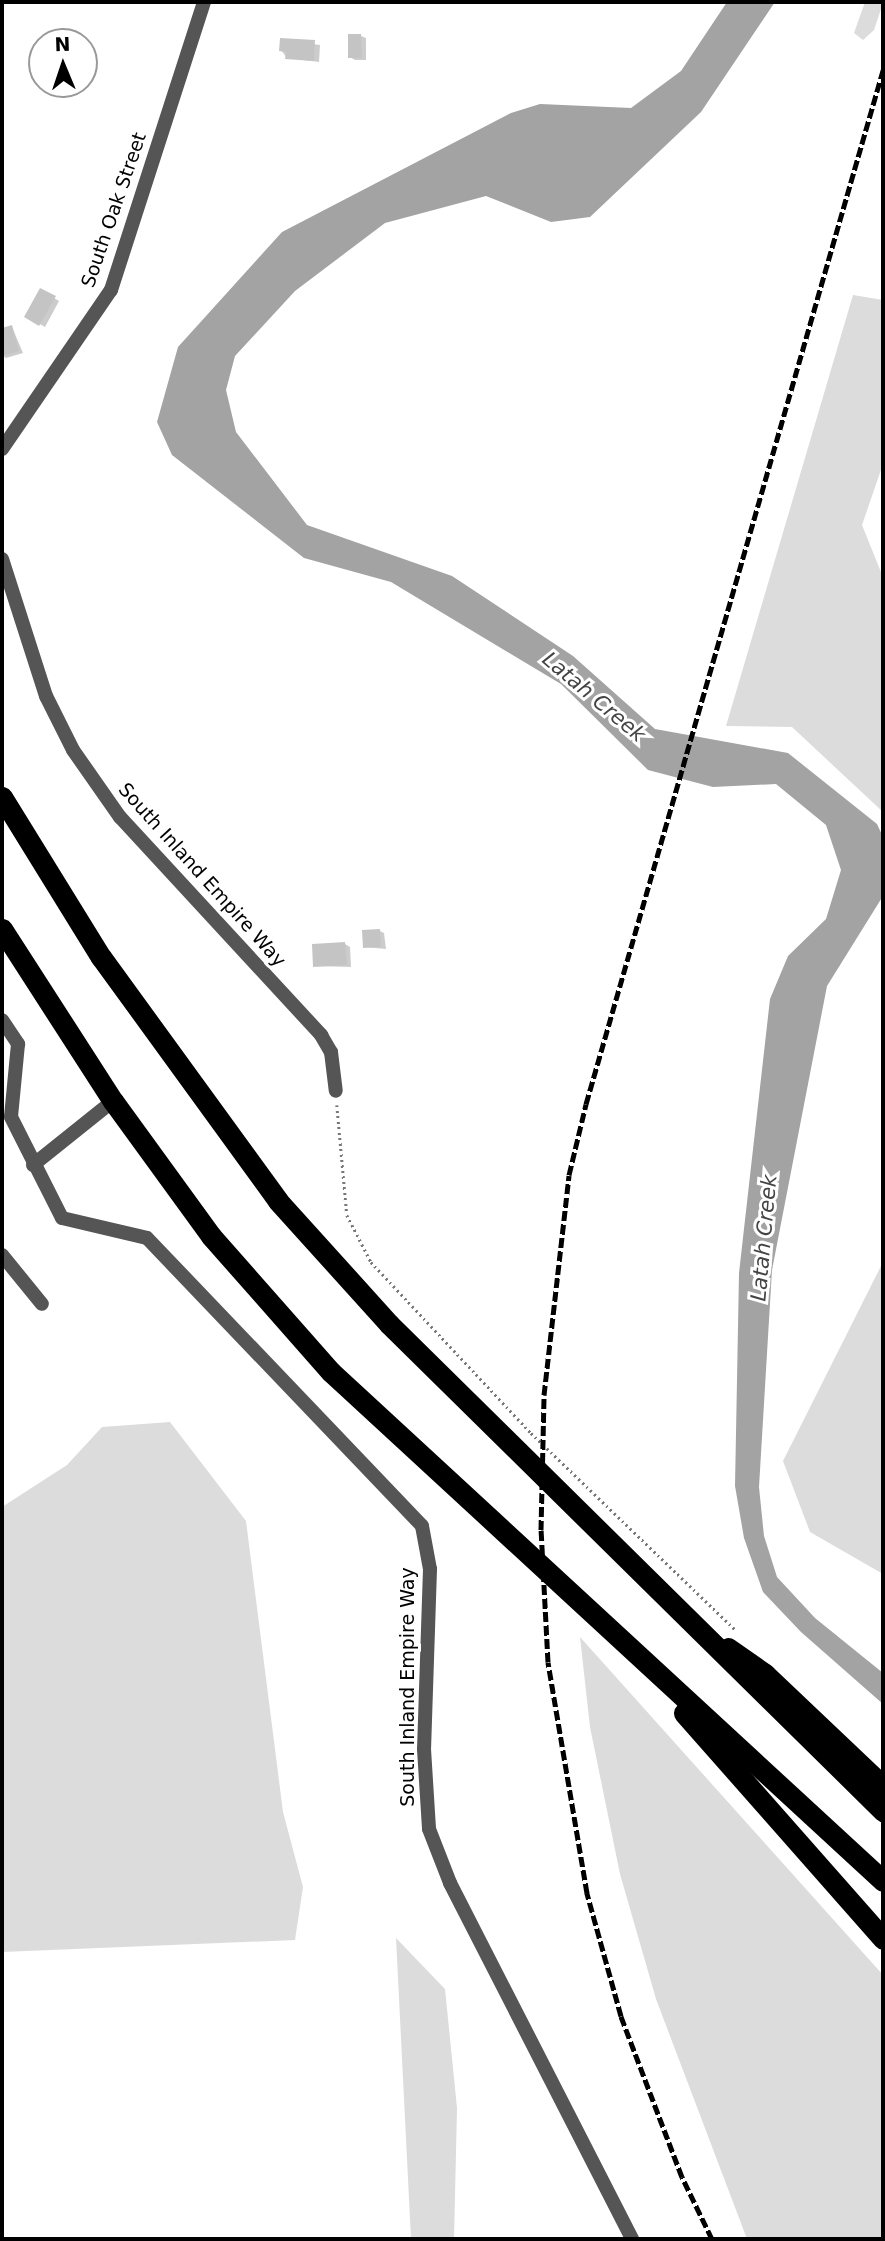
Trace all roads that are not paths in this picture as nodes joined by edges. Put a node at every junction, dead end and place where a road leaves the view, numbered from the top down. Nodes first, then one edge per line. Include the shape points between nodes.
1 (204, 2) edge
2 (2, 449) edge
3 (2, 559) edge
4 (2, 797) edge
5 (2, 929) edge
6 (2, 1020) edge
7 (336, 1091) road end
8 (113, 1101) junction
9 (33, 1165) junction
10 (2, 1255) edge
11 (42, 1304) dead end
12 (674, 1609) junction
13 (628, 1648) junction
14 (883, 1786) edge
15 (883, 1811) edge
16 (883, 1881) edge
17 (883, 1939) edge
18 (632, 2239) edge

1 - 2 street, South Oak Street via 111,290
3 - 7 street, South Inland Empire Way via 46,696 73,750 120,817 321,1035 331,1052
4 - 12 highway via 101,957 278,1201 389,1324
5 - 8 highway
6 - 9 street, South Inland Empire Way via 18,1044 11,1117
8 - 9 street
8 - 13 highway via 211,1236 331,1372
9 - 18 street, South Inland Empire Way via 62,1218 147,1238 422,1526 430,1569 424,1749 429,1829 450,1883
10 - 11 street
12 - 14 highway via 765,1674
12 - 15 highway
13 - 16 highway
13 - 17 highway

